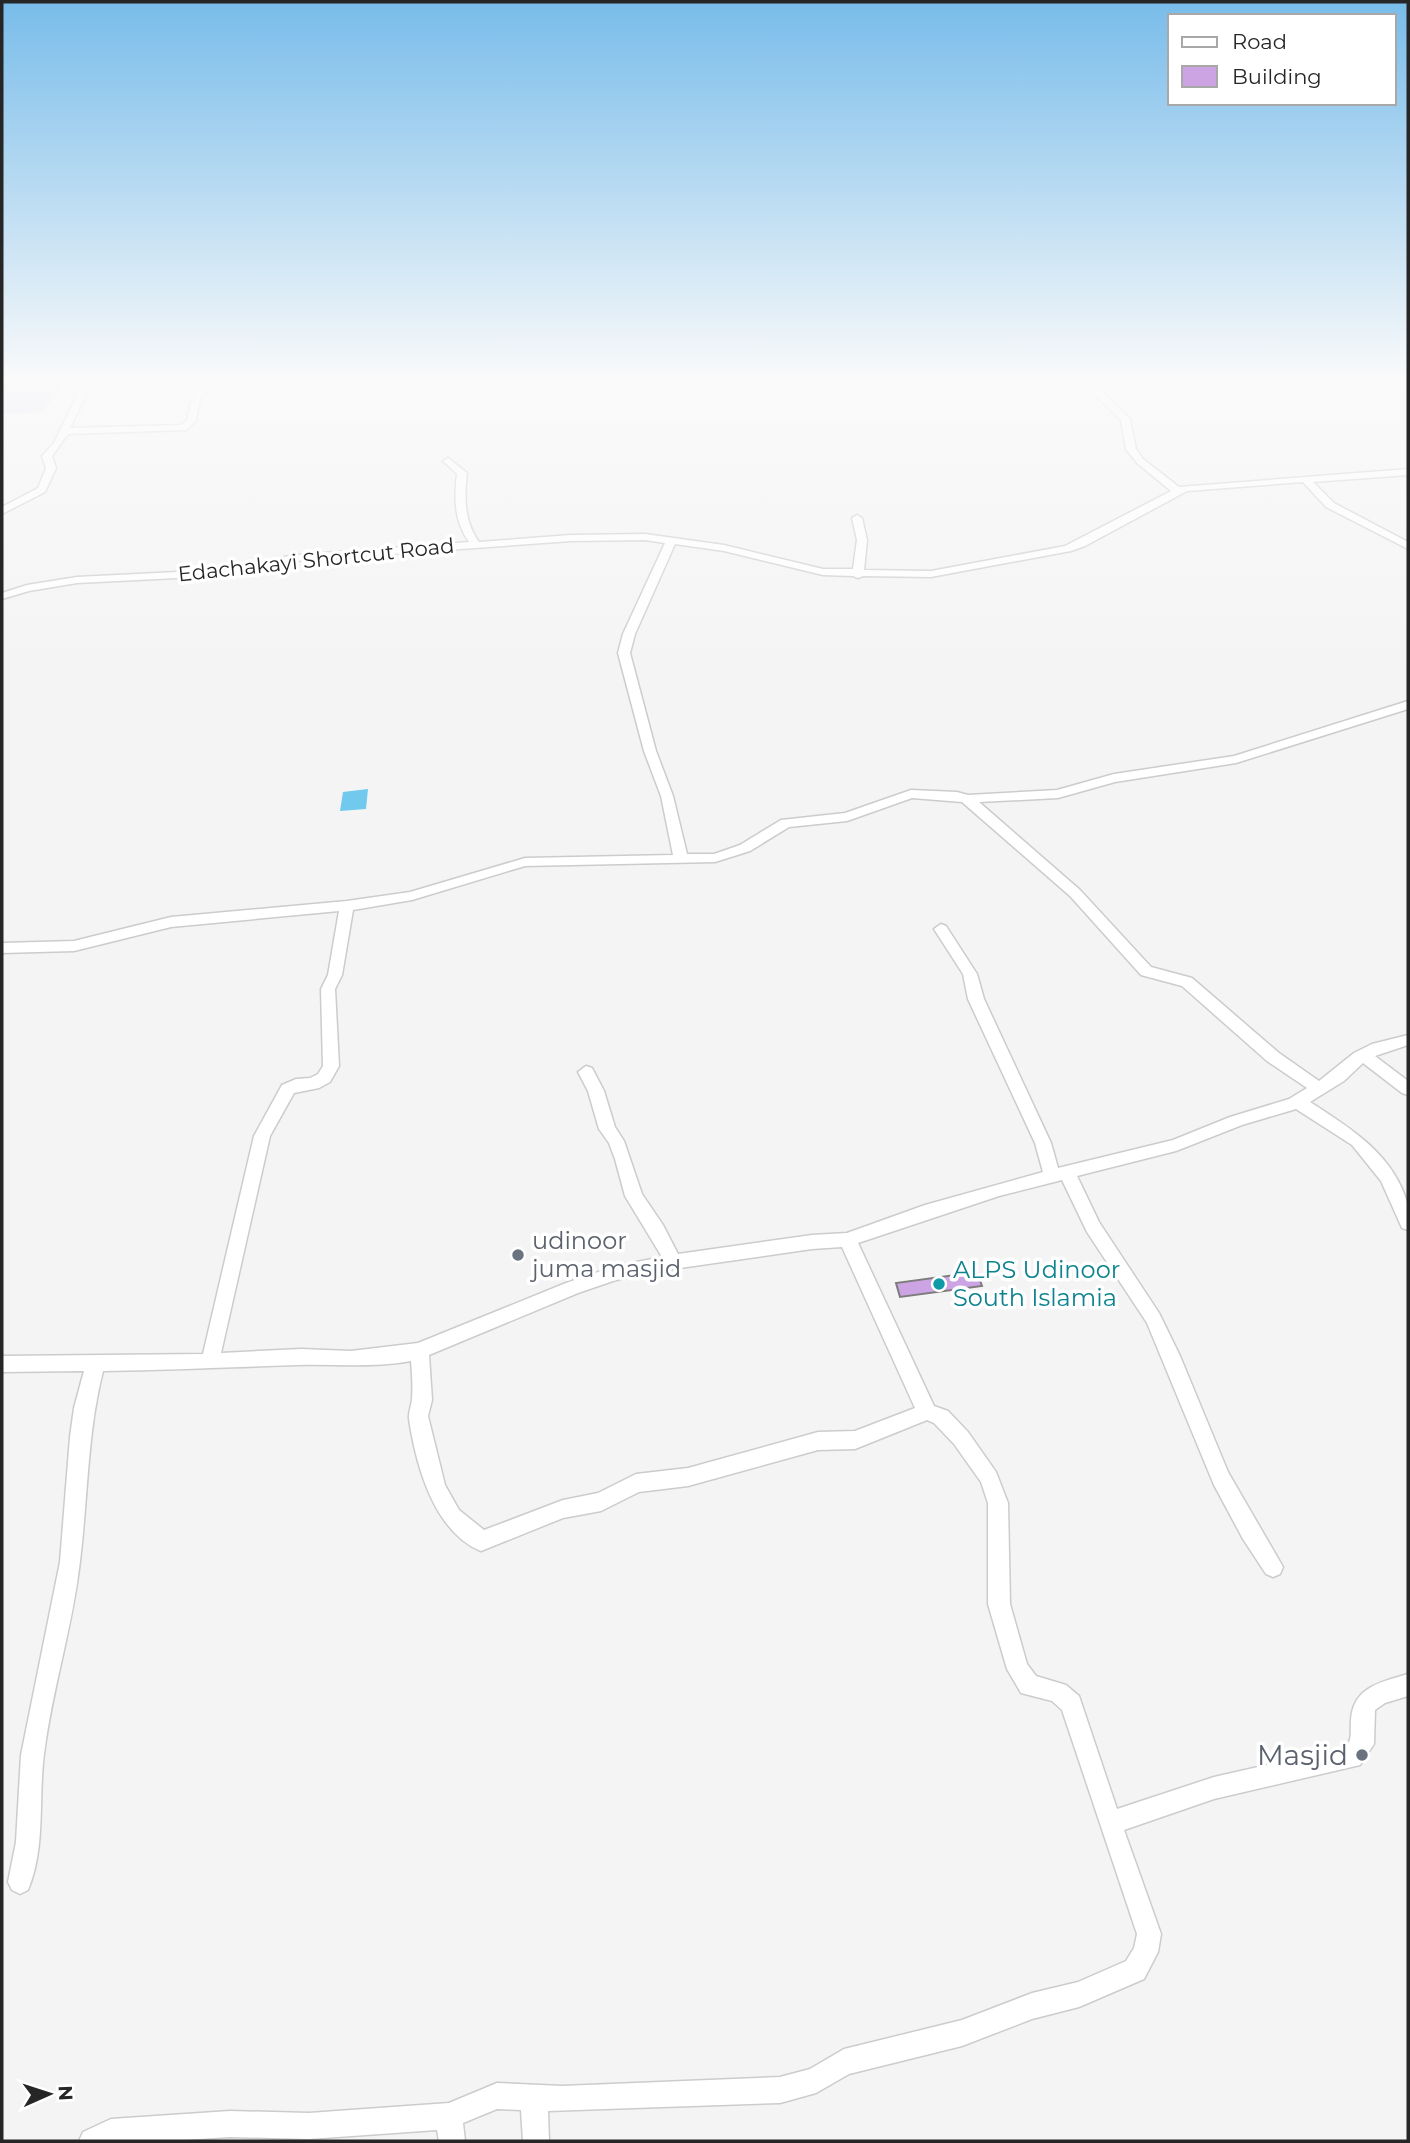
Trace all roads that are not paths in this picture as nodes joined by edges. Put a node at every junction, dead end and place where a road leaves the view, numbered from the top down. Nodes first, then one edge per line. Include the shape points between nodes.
1 (46, 479) edge
2 (460, 479) edge
3 (1162, 479) edge
4 (1329, 479) edge
5 (1307, 481) junction
6 (1177, 491) junction
7 (2, 511) edge
8 (857, 518) dead end
9 (671, 540) junction
10 (476, 545) junction
11 (1408, 546) edge
12 (858, 575) junction
13 (2, 596) edge
14 (1408, 705) edge
15 (967, 799) junction
16 (681, 859) junction
17 (346, 906) junction
18 (941, 929) dead end
19 (2, 948) edge
20 (1408, 1040) edge
21 (1364, 1055) junction
22 (586, 1072) dead end
23 (1320, 1088) junction
24 (1408, 1090) edge
25 (1298, 1102) junction
26 (1059, 1173) junction
27 (1408, 1223) edge
28 (848, 1240) junction
29 (673, 1262) junction
30 (420, 1351) junction
31 (210, 1362) junction
32 (96, 1363) junction
33 (2, 1364) edge
34 (927, 1412) junction
35 (1273, 1567) dead end
36 (1408, 1685) edge
37 (1111, 1823) junction
38 (20, 1882) dead end
39 (534, 2097) junction
40 (450, 2129) edge
41 (309, 2134) edge
42 (92, 2141) edge
43 (536, 2141) edge

1 - 7 street via 42,490
2 - 10 street via 461,523
3 - 6 street
4 - 5 street, Edachakayi Shortcut Road
5 - 6 street, Edachakayi Shortcut Road via 1194,486
5 - 11 street via 1330,505
6 - 12 street, Edachakayi Shortcut Road via 1067,549 932,574
8 - 12 street via 862,540
9 - 10 street, Edachakayi Shortcut Road via 571,538
9 - 12 street, Edachakayi Shortcut Road
9 - 16 street via 624,653
10 - 13 street, Edachakayi Shortcut Road via 295,558 205,574 55,581
14 - 15 street via 1236,759 1114,778 1058,794
15 - 16 street via 911,794 847,817 786,823 730,855
15 - 23 street via 1075,893 1146,971 1187,982 1273,1057
16 - 17 street via 525,862 412,896
17 - 19 street via 171,922 74,946
17 - 31 street via 335,975 328,989 331,1066 327,1075 313,1084 288,1089 262,1136
18 - 26 street via 970,974 976,999
20 - 21 street
21 - 23 street
21 - 24 street
22 - 29 street via 634,1196
23 - 25 street
25 - 26 street via 1119,1161
25 - 27 street via 1358,1142 1388,1178
26 - 28 street
26 - 35 street via 1152,1317 1178,1370 1213,1463 1253,1540
28 - 29 street
28 - 34 street
29 - 30 street via 616,1273 572,1288
30 - 31 street via 372,1358
30 - 34 street via 422,1400 418,1416 436,1487 452,1517 481,1541 563,1509 601,1502 636,1483 688,1477 818,1441 855,1440
31 - 32 street
32 - 33 street
32 - 38 street via 80,1437 70,1562 32,1755 28,1842
34 - 37 street via 941,1417 961,1438 989,1478 998,1503 999,1605 1018,1669 1029,1685 1068,1698
36 - 37 street via 1366,1702 1360,1712 1363,1744 1352,1757 1214,1788
37 - 39 street via 1149,1934 1146,1952 1135,1970 962,2033 844,2062 816,2080 780,2090
39 - 40 street via 498,2096
39 - 43 street
40 - 41 street
41 - 42 street via 230,2124 111,2132

